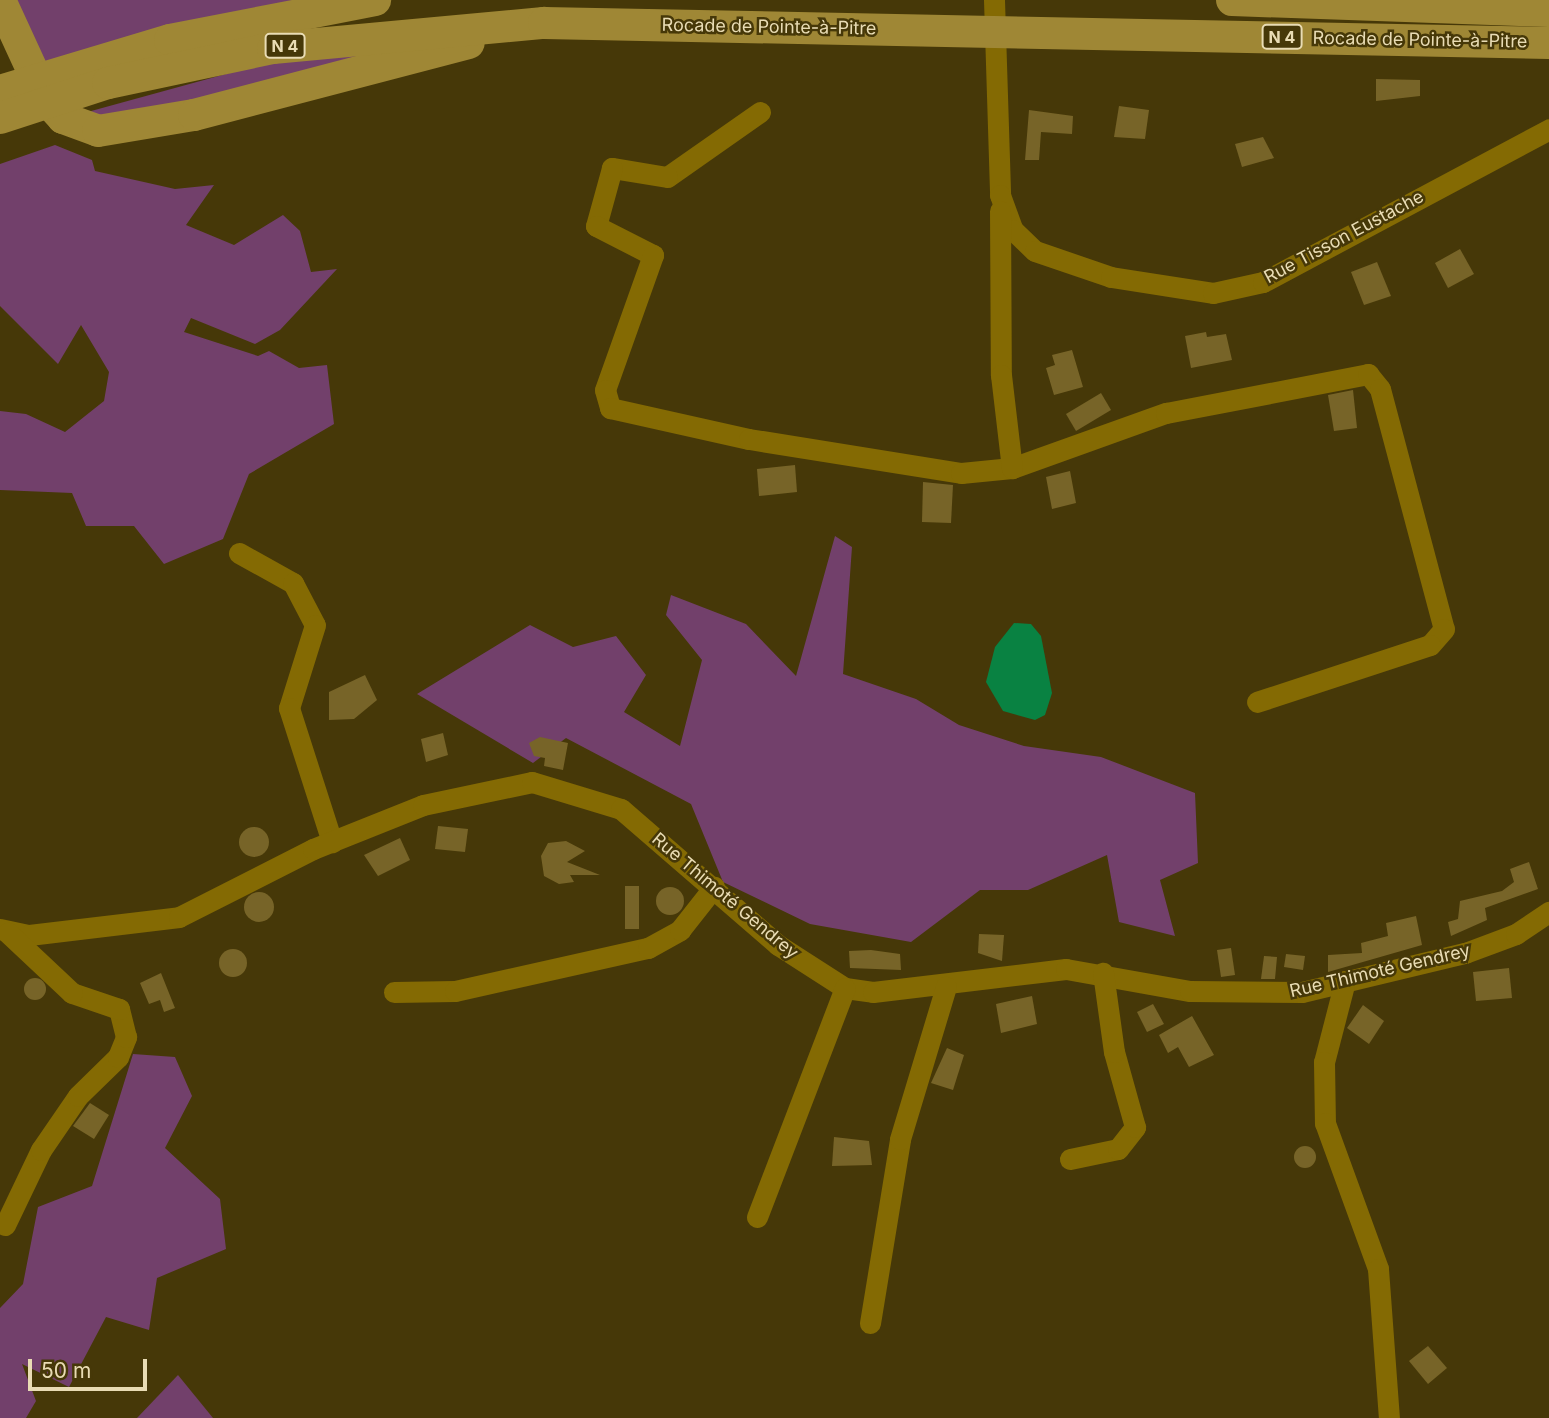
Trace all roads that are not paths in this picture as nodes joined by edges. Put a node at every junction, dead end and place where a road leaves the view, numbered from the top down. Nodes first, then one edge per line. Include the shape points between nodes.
1 (0, 0) edge
2 (375, 0) edge
3 (994, 0) edge
4 (1232, 0) edge
5 (1549, 11) edge
6 (664, 26) junction
7 (1549, 43) edge
8 (102, 71) junction
9 (0, 91) edge
10 (760, 112) dead end
11 (0, 118) edge
12 (1549, 129) edge
13 (1000, 195) junction
14 (1012, 468) junction
15 (239, 553) dead end
16 (1257, 702) dead end
17 (332, 842) junction
18 (714, 887) junction
19 (1549, 912) edge
20 (4, 931) edge
21 (1103, 973) junction
22 (1345, 981) junction
23 (946, 987) junction
24 (845, 988) junction
25 (394, 992) dead end
26 (1070, 1159) dead end
27 (757, 1217) dead end
28 (5, 1225) dead end
29 (870, 1323) dead end
30 (1389, 1418) edge

1 - 6 highway via 45,99 71,122 98,131 194,115 460,44 571,29
2 - 8 highway, Rocade de Pointe-à-Pitre / N 4
3 - 13 street, Rue Tisson Eustache
4 - 5 highway, Rocade de Pointe-à-Pitre / N 4
6 - 7 highway, Rocade de Pointe-à-Pitre / N 4
6 - 8 highway, Rocade de Pointe-à-Pitre / N 4 via 544,23 371,35
8 - 9 highway, Rocade de Pointe-à-Pitre / N 4
8 - 11 highway, Rocade de Pointe-à-Pitre / N 4
10 - 14 street via 667,177 612,168 596,226 653,255 604,401 610,408 698,428 875,461 961,473
12 - 13 street, Rue Tisson Eustache via 1263,282 1213,293 1111,277 1035,251 1013,230
13 - 14 street via 1001,375
14 - 16 street via 1166,413 1368,374 1380,390 1444,629 1430,645
15 - 17 street via 293,583 315,625 289,708
17 - 18 street, Rue Thimoté Gendrey via 423,805 532,782 621,809
17 - 20 street, Rue Thimoté Gendrey via 179,917
18 - 24 street, Rue Thimoté Gendrey via 778,945
18 - 25 street via 680,930 648,948 455,991
19 - 22 street, Rue Thimoté Gendrey via 1516,934 1465,953
20 - 28 street via 72,993 119,1009 125,1037 118,1057 78,1096 41,1150
21 - 22 street, Rue Thimoté Gendrey via 1190,991 1260,996
21 - 23 street, Rue Thimoté Gendrey via 1066,970
21 - 26 street via 1114,1052 1135,1127 1118,1149
22 - 30 street via 1324,1062 1325,1123 1378,1269
23 - 24 street, Rue Thimoté Gendrey
23 - 29 street via 900,1139
24 - 27 street

